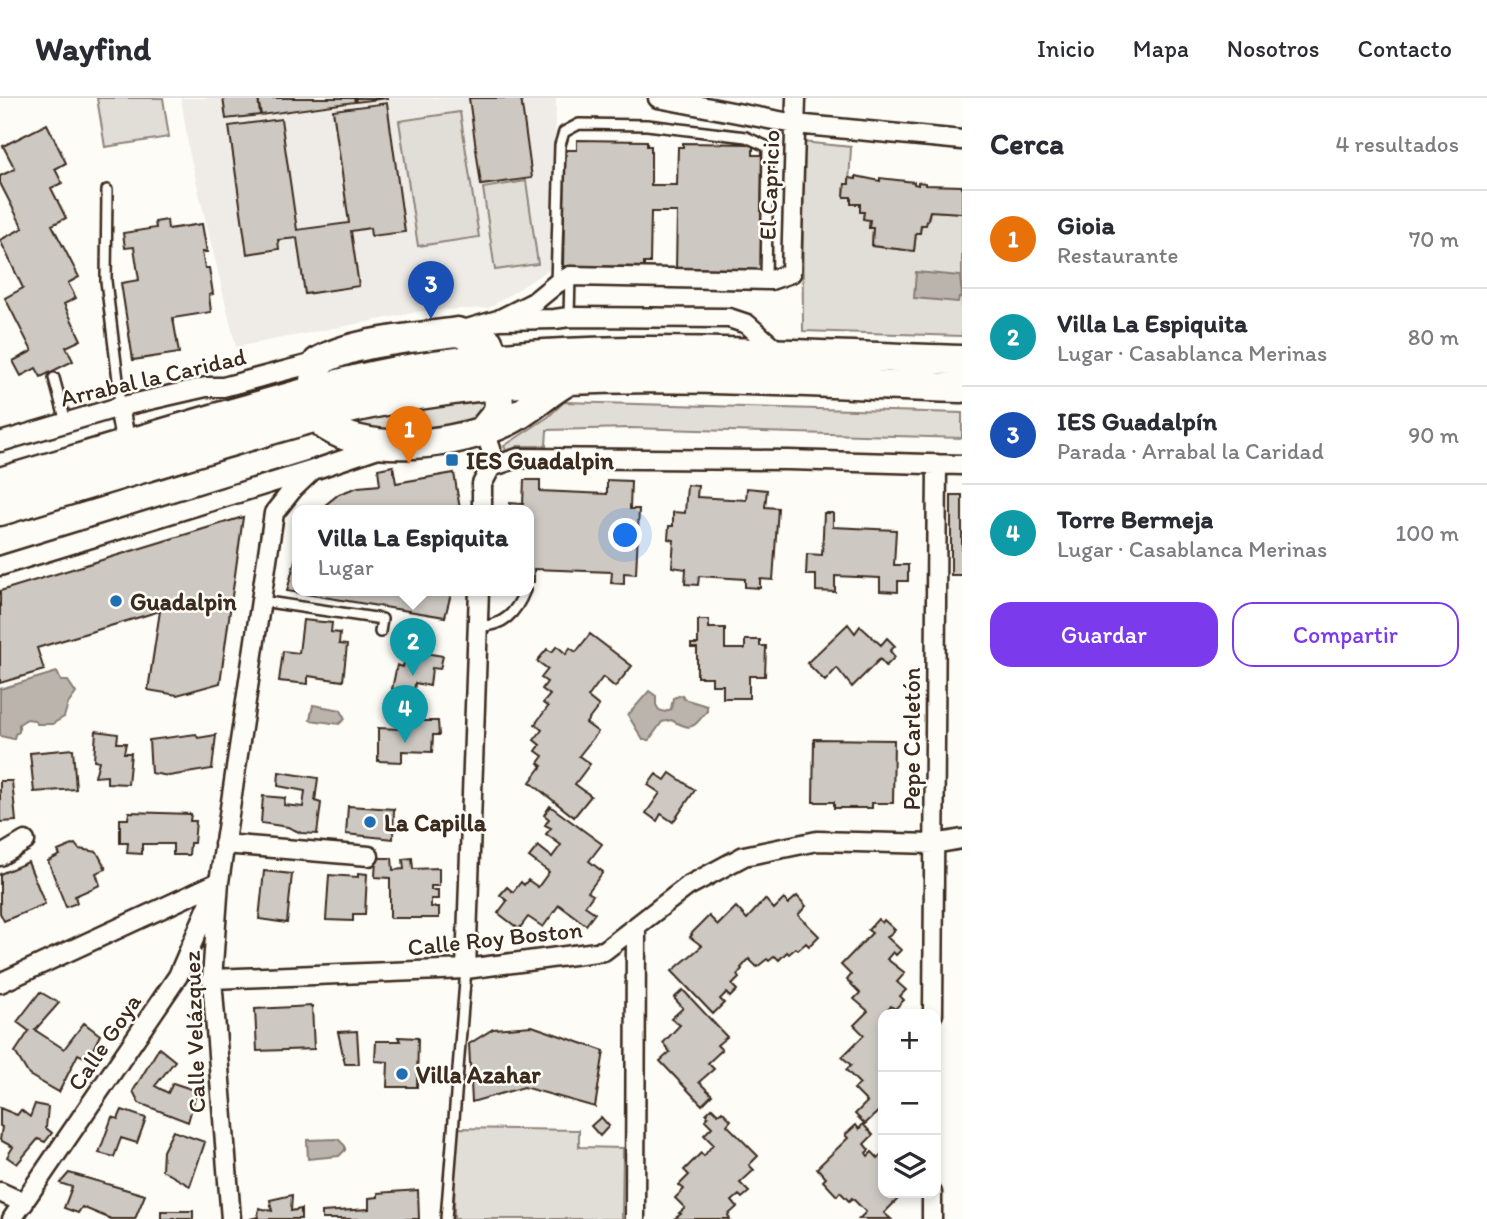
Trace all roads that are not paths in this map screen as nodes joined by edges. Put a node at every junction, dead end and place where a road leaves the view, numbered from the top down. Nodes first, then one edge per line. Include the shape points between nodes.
1 (658, 98) edge
2 (796, 98) edge
3 (795, 124) junction
4 (962, 140) edge
5 (107, 190) dead end
6 (563, 280) junction
7 (766, 280) junction
8 (569, 317) junction
9 (494, 340) junction
10 (782, 355) junction
11 (962, 360) edge
12 (318, 362) junction
13 (54, 378) dead end
14 (570, 380) junction
15 (499, 385) junction
16 (223, 387) junction
17 (962, 388) edge
18 (316, 403) junction
19 (119, 407) junction
20 (216, 418) junction
21 (66, 422) junction
22 (484, 429) junction
23 (0, 442) edge
24 (127, 444) junction
25 (388, 444) junction
26 (937, 464) junction
27 (962, 465) edge
28 (491, 467) junction
29 (313, 470) junction
30 (0, 482) edge
31 (233, 495) junction
32 (482, 505) edge
33 (0, 511) edge
34 (274, 513) junction
35 (0, 566) edge
36 (479, 596) edge
37 (523, 596) edge
38 (261, 601) junction
39 (478, 626) junction
40 (380, 632) dead end
41 (962, 839) edge
42 (25, 842) dead end
43 (224, 844) junction
44 (934, 844) junction
45 (0, 856) edge
46 (369, 856) dead end
47 (219, 882) junction
48 (636, 928) junction
49 (466, 969) junction
50 (212, 979) junction
51 (0, 983) edge
52 (933, 1009) edge
53 (0, 1192) edge
54 (932, 1198) edge
55 (24, 1203) junction
56 (12, 1219) edge
57 (231, 1219) edge
58 (446, 1219) edge
59 (635, 1219) edge
60 (932, 1219) edge

1 - 3 street
2 - 3 street, El Capricio
3 - 4 street
3 - 7 street, El Capricio via 791,273
5 - 19 lane via 106,281
6 - 7 street
6 - 7 lane via 559,145 564,132 579,124 647,125 734,135 768,147
6 - 8 lane
6 - 9 street
8 - 9 street
8 - 10 street via 729,318 747,324
9 - 10 main road
9 - 12 main road via 457,332 343,351
9 - 15 main road
9 - 18 main road
10 - 11 main road
12 - 16 street, Arrabal la Caridad
12 - 18 main road
13 - 21 lane
14 - 15 main road
14 - 17 main road
14 - 22 main road via 518,416
15 - 18 main road
15 - 22 main road via 497,413
16 - 19 street, Arrabal la Caridad
16 - 20 street
18 - 20 main road
18 - 25 main road via 326,426 337,433
18 - 33 main road
19 - 21 street, Arrabal la Caridad
19 - 24 street
20 - 24 main road
21 - 23 street, Arrabal la Caridad
22 - 25 main road via 440,440
22 - 28 street
24 - 30 main road
25 - 29 street
26 - 27 street
26 - 28 street via 518,458
26 - 44 street, Pepe Carletón
28 - 32 street via 482,484
29 - 31 street
29 - 34 street
31 - 34 street via 259,500
31 - 35 street
34 - 38 street, Calle Velázquez
36 - 39 street
37 - 39 lane via 506,620
38 - 40 lane via 382,619
38 - 43 street, Calle Velázquez
39 - 49 street
41 - 44 street, Calle Roy Boston
42 - 45 street
43 - 46 street
43 - 47 street, Calle Velázquez
44 - 48 street, Calle Roy Boston via 817,842 744,856 688,886
44 - 52 street, Pepe Carletón
47 - 50 street, Calle Velázquez
47 - 51 street
47 - 55 street, Calle Goya via 178,976
48 - 49 street, Calle Roy Boston via 604,951
48 - 59 street
49 - 50 street, Calle Roy Boston
49 - 58 lane
50 - 57 street, Calle Velázquez
53 - 55 street
54 - 60 street
55 - 56 street, Calle Goya

